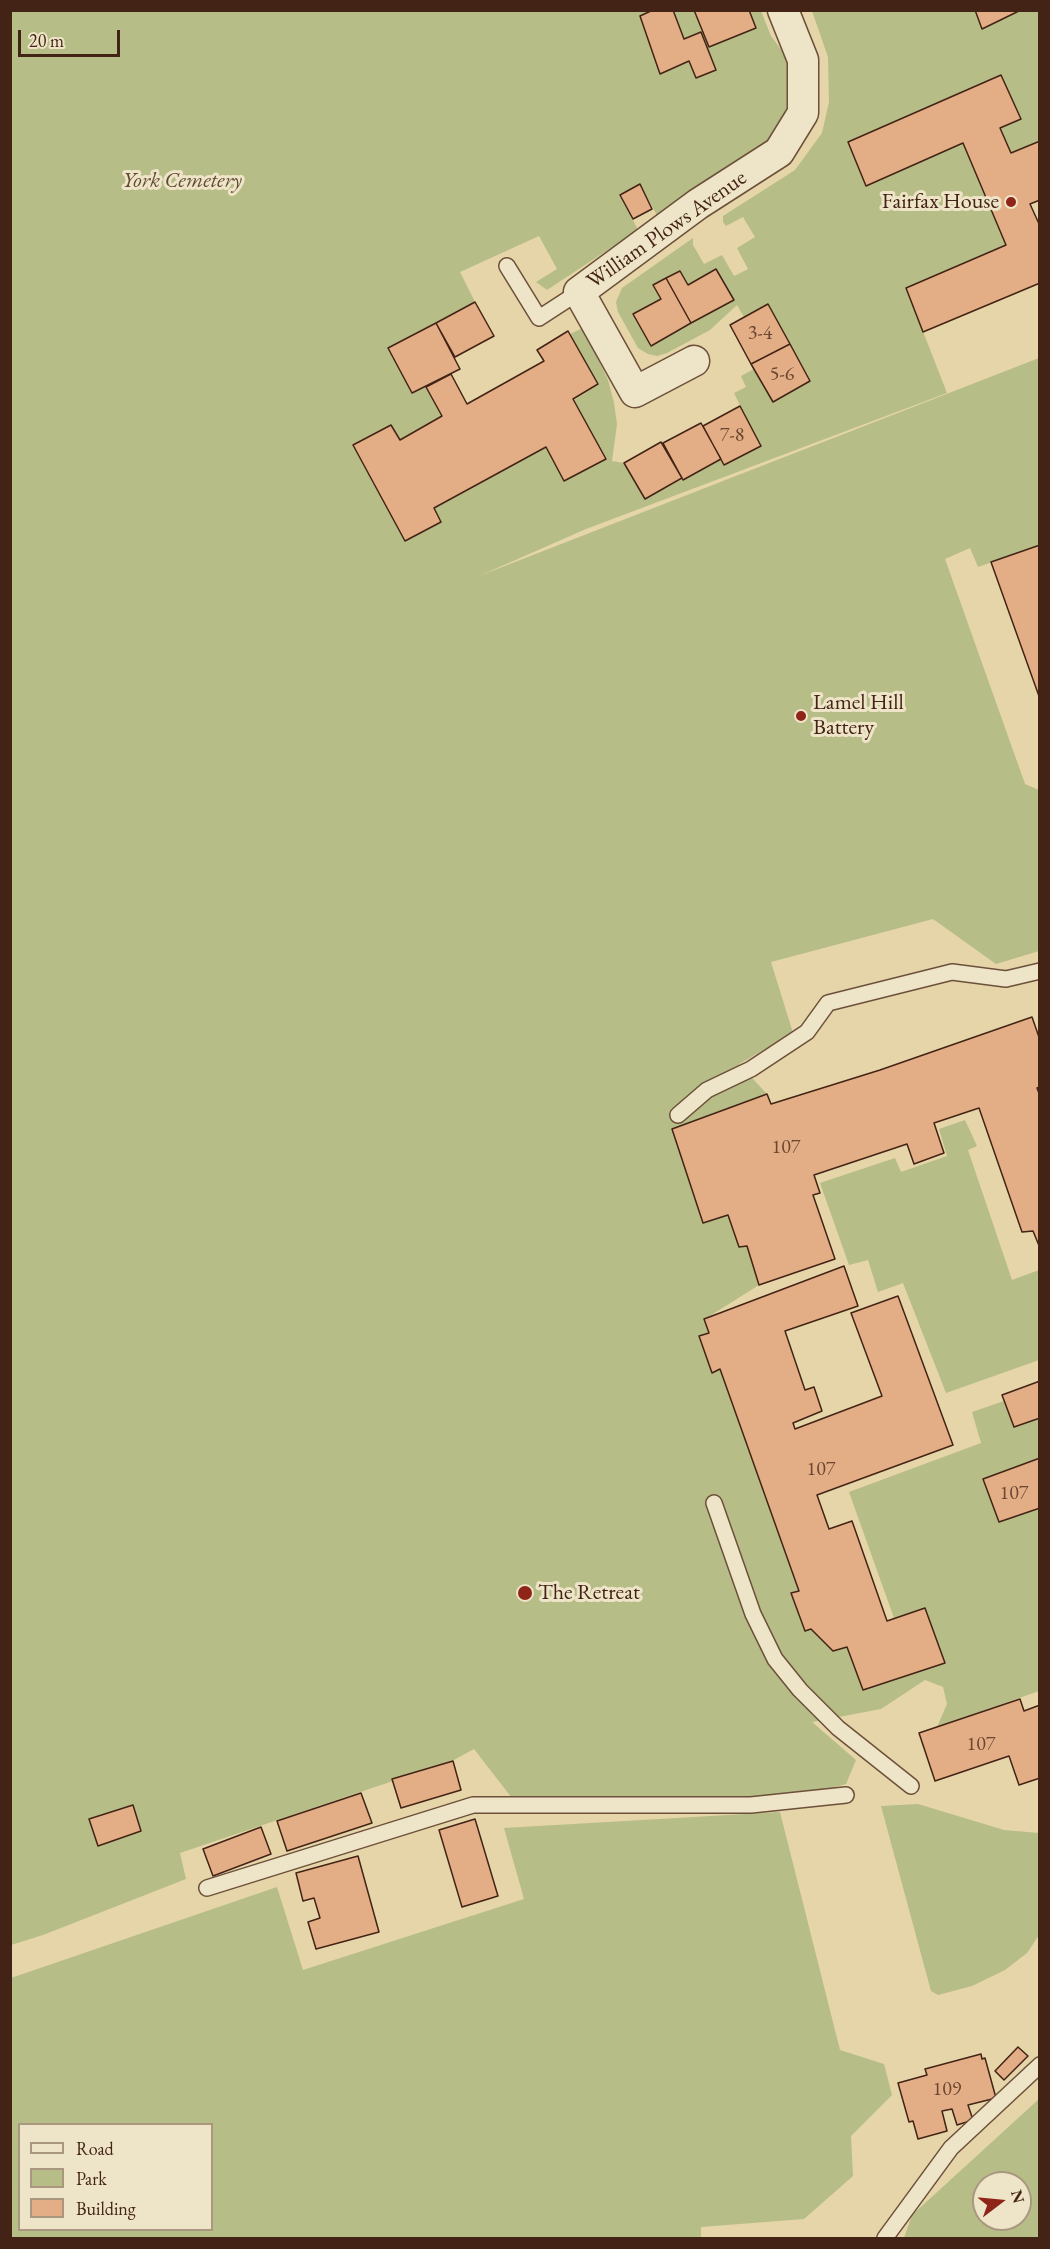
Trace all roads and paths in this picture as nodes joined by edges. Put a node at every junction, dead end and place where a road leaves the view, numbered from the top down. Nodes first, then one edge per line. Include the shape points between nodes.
1 (783, 10) edge
2 (507, 266) dead end
3 (579, 292) junction
4 (694, 361) dead end
5 (1040, 971) edge
6 (678, 1115) dead end
7 (714, 1503) dead end
8 (911, 1786) dead end
9 (846, 1795) dead end
10 (207, 1888) dead end
11 (1040, 2066) edge
12 (885, 2238) edge

1 - 3 street, William Plows Avenue via 803,60 803,113 779,152 698,204
2 - 3 lane via 539,318
3 - 4 street, William Plows Avenue via 635,392
5 - 6 lane via 1006,979 952,972 828,1003 807,1032 751,1069 707,1090
7 - 8 lane via 753,1614 775,1659 838,1728
9 - 10 lane via 751,1805 473,1805
11 - 12 lane via 951,2148

